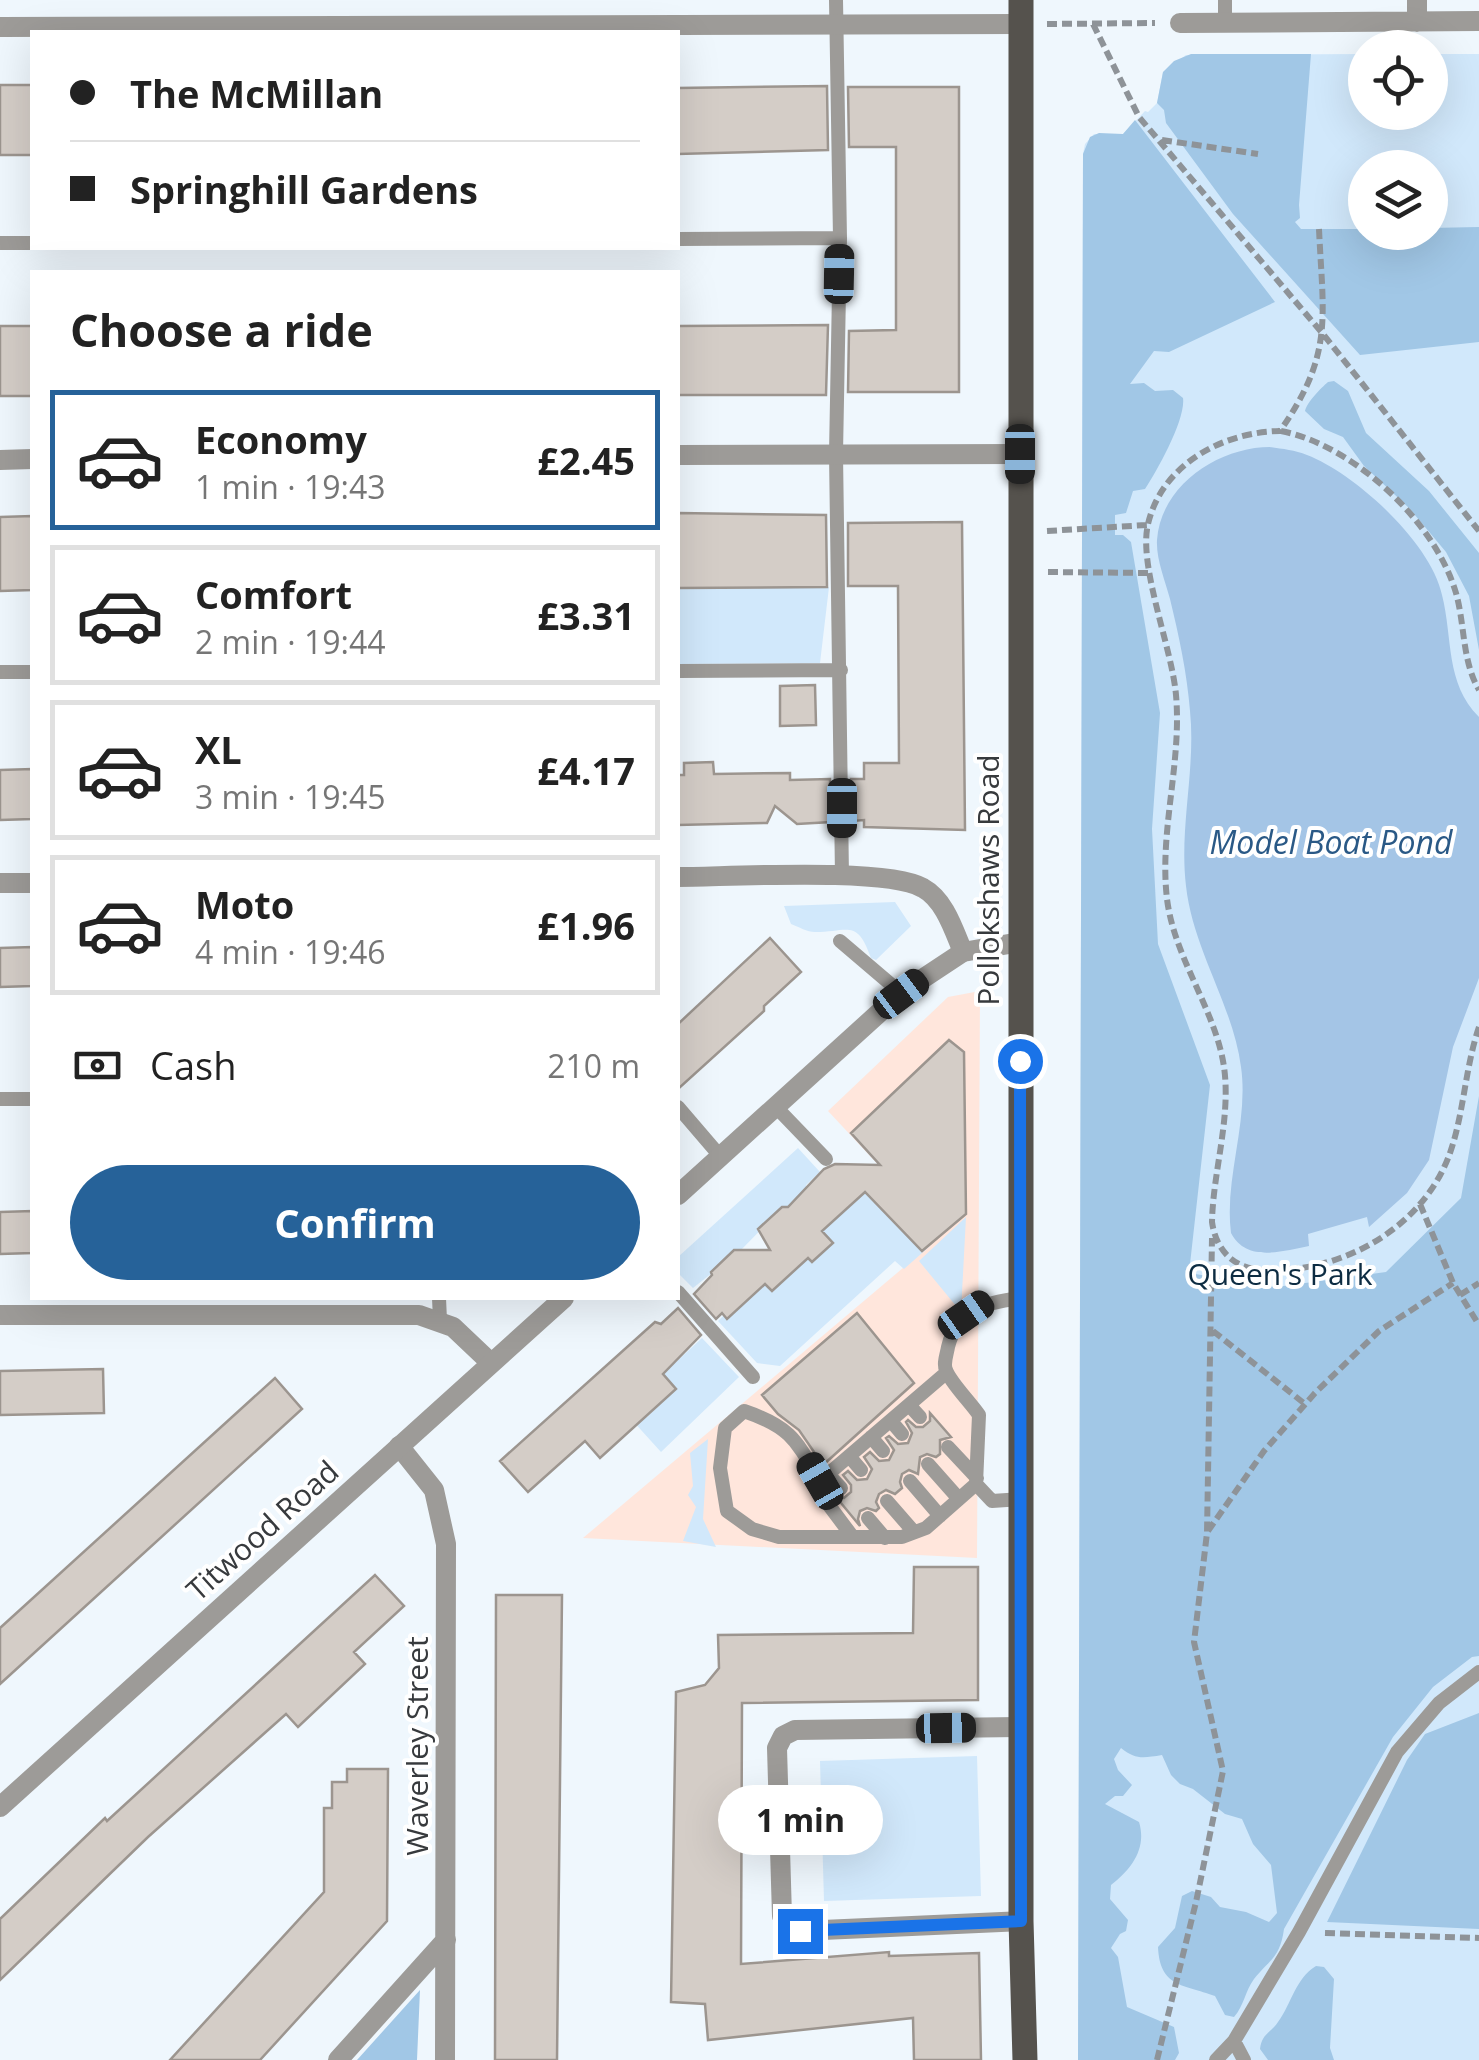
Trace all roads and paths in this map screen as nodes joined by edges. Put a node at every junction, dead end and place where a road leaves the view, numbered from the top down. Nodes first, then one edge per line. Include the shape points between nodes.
1 (836, 0) edge
2 (1225, 0) edge
3 (1417, 11) edge
4 (1021, 12) edge
5 (1479, 21) edge
6 (1225, 22) junction
7 (1180, 23) joint
8 (836, 24) junction
9 (1093, 24) junction
10 (0, 27) edge
11 (1160, 140) junction
12 (1258, 154) dead end
13 (1318, 230) dead end
14 (840, 238) junction
15 (680, 239) edge
16 (30, 243) edge
17 (0, 244) edge
18 (1323, 334) junction
19 (1280, 431) junction
20 (836, 454) junction
21 (1020, 454) junction
22 (680, 455) edge
23 (30, 459) edge
24 (0, 460) edge
25 (1476, 519) edge
26 (1147, 525) junction
27 (1479, 531) edge
28 (1020, 532) junction
29 (1048, 572) dead end
30 (1150, 573) junction
31 (841, 670) junction
32 (680, 671) edge
33 (0, 672) edge
34 (30, 672) edge
35 (1479, 690) edge
36 (842, 876) junction
37 (680, 877) edge
38 (30, 882) edge
39 (0, 883) edge
40 (840, 941) dead end
41 (1020, 942) junction
42 (963, 952) junction
43 (901, 994) junction
44 (1479, 1027) edge
45 (0, 1099) edge
46 (30, 1099) edge
47 (776, 1106) junction
48 (680, 1109) edge
49 (720, 1156) junction
50 (826, 1159) dead end
51 (680, 1192) edge
52 (1420, 1204) junction
53 (1212, 1222) junction
54 (1453, 1283) junction
55 (1479, 1283) edge
56 (680, 1294) edge
57 (1460, 1295) junction
58 (1021, 1298) junction
59 (439, 1300) edge
60 (562, 1300) edge
61 (0, 1314) edge
62 (440, 1320) junction
63 (1479, 1326) edge
64 (1212, 1330) junction
65 (491, 1364) junction
66 (946, 1373) junction
67 (753, 1377) dead end
68 (1305, 1404) junction
69 (909, 1405) junction
70 (920, 1417) dead end
71 (891, 1421) junction
72 (902, 1434) dead end
73 (871, 1438) junction
74 (399, 1446) junction
75 (948, 1447) dead end
76 (883, 1451) dead end
77 (850, 1456) junction
78 (928, 1464) dead end
79 (861, 1470) dead end
80 (824, 1478) junction
81 (910, 1481) dead end
82 (976, 1481) junction
83 (841, 1488) dead end
84 (959, 1499) junction
85 (1022, 1499) junction
86 (888, 1501) dead end
87 (940, 1516) junction
88 (868, 1518) dead end
89 (914, 1532) junction
90 (1207, 1532) junction
91 (852, 1536) junction
92 (885, 1538) junction
93 (1479, 1672) edge
94 (1022, 1727) junction
95 (3, 1798) edge
96 (1021, 1921) junction
97 (1299, 1932) junction
98 (1479, 1938) edge
99 (446, 1940) junction
100 (1234, 2040) junction
101 (338, 2060) edge
102 (445, 2060) edge
103 (1024, 2060) edge
104 (1157, 2060) edge
105 (1216, 2060) edge
106 (1244, 2060) edge

1 - 8 lane
2 - 6 lane
3 - 5 street
3 - 6 street
4 - 8 street
4 - 9 path
4 - 21 main road, Pollokshaws Road
6 - 7 street
7 - 9 path
8 - 10 street
8 - 14 lane
9 - 11 path via 1140,117
11 - 12 path
11 - 18 path
13 - 18 path
14 - 15 lane
14 - 20 lane
16 - 17 lane
18 - 19 path via 1315,373
18 - 25 path
19 - 26 path via 1248,433 1207,448 1176,473
19 - 35 path via 1336,451 1425,532 1456,593
20 - 21 street
20 - 22 street
20 - 31 lane
21 - 28 main road, Pollokshaws Road
23 - 24 street
25 - 27 path
26 - 28 path
26 - 30 path
28 - 41 main road, Pollokshaws Road
29 - 30 path
30 - 53 path via 1176,692 1167,898 1222,1056
31 - 32 lane
31 - 36 lane
33 - 34 lane
36 - 37 street
36 - 42 street via 923,887 936,898
38 - 39 street
40 - 43 lane
41 - 42 street
41 - 58 main road, Pollokshaws Road
42 - 43 street
43 - 47 street
44 - 52 path via 1449,1155
45 - 46 lane
47 - 49 street
47 - 50 lane
48 - 49 lane
49 - 51 street
52 - 53 path via 1370,1246 1280,1271 1238,1265 1218,1246
52 - 54 path
53 - 64 path
54 - 57 path
54 - 68 path via 1380,1331
55 - 57 path
56 - 67 lane
57 - 63 path
58 - 66 lane via 984,1302 966,1315 951,1333
58 - 85 main road, Pollokshaws Road
59 - 62 lane
60 - 65 street, Titwood Road
61 - 62 street via 386,1313
62 - 65 street
64 - 68 path
64 - 90 path
65 - 74 street, Titwood Road
66 - 69 lane
66 - 82 lane via 979,1415
68 - 90 path
69 - 70 lane
69 - 71 lane
71 - 72 lane
71 - 73 lane
73 - 76 lane
73 - 77 lane
74 - 95 street, Titwood Road
74 - 99 street, Waverley Street via 434,1490 446,1544
75 - 82 lane
77 - 79 lane
77 - 80 lane
78 - 84 lane
80 - 83 lane
80 - 91 lane via 822,1496
80 - 91 lane via 783,1427 744,1411 724,1428 720,1468 727,1511 779,1537
81 - 87 lane
82 - 84 lane
82 - 85 lane via 992,1500
84 - 87 lane
85 - 94 main road, Pollokshaws Road
86 - 89 lane
87 - 89 lane
88 - 92 lane
89 - 92 lane
90 - 104 path via 1194,1642 1223,1770
91 - 92 lane
93 - 97 lane via 1439,1703 1397,1752
94 - 96 main road, Pollokshaws Road
94 - 96 street via 795,1730 777,1748 786,1926 800,1931
96 - 103 main road, Pollokshaws Road
97 - 98 path
97 - 100 lane
99 - 101 street
99 - 102 street, Waverley Street
100 - 105 lane
100 - 106 lane

